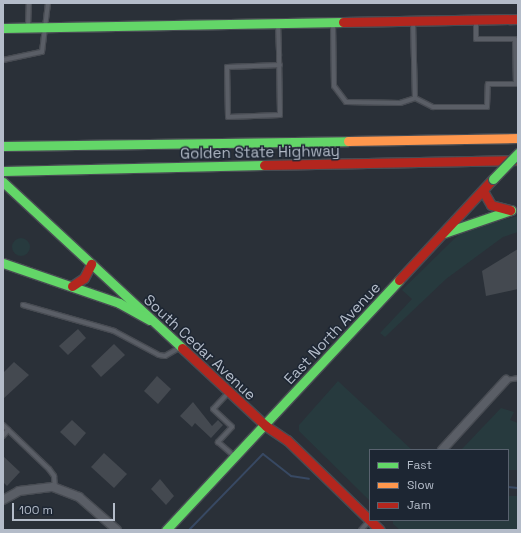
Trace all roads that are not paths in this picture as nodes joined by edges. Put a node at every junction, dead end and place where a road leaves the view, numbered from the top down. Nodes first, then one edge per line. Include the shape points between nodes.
1 (30, 3) edge
2 (48, 3) edge
3 (518, 19) edge
4 (476, 20) junction
5 (412, 21) junction
6 (333, 22) junction
7 (278, 23) junction
8 (28, 27) junction
9 (48, 27) junction
10 (3, 28) edge
11 (4, 60) edge
12 (280, 64) junction
13 (415, 98) junction
14 (518, 138) edge
15 (3, 146) edge
16 (518, 153) edge
17 (518, 160) edge
18 (3, 171) edge
19 (3, 182) edge
20 (482, 191) junction
21 (514, 210) edge
22 (444, 233) junction
23 (3, 263) edge
24 (92, 264) junction
25 (72, 286) junction
26 (24, 305) dead end
27 (150, 320) junction
28 (180, 347) junction
29 (518, 378) edge
30 (506, 380) joint
31 (229, 392) junction
32 (3, 425) edge
33 (266, 426) junction
34 (8, 430) junction
35 (3, 436) edge
36 (443, 449) edge
37 (236, 458) junction
38 (56, 488) junction
39 (3, 500) edge
40 (369, 518) edge
41 (375, 524) edge
42 (116, 530) edge
43 (166, 530) edge
44 (361, 530) edge

1 - 8 lane
2 - 9 lane
3 - 4 main road
4 - 5 main road
4 - 13 lane via 476,39 515,39 516,84 488,84 487,107 434,107
5 - 6 main road
5 - 13 lane
6 - 7 main road
6 - 13 lane via 334,86 346,102 394,104
7 - 9 main road
7 - 12 lane
8 - 9 main road
8 - 10 main road
9 - 11 lane via 42,52
12 - 12 lane via 280,115 228,117 227,67
14 - 15 main road, Golden State Highway
16 - 20 main road, East North Avenue, bridge
17 - 18 main road, Golden State Highway
19 - 24 main road, South Cedar Avenue
20 - 21 main road via 491,205
20 - 22 main road, East North Avenue
21 - 22 main road
22 - 33 main road, East North Avenue
23 - 25 main road
24 - 25 main road via 84,278
24 - 27 main road, South Cedar Avenue
25 - 27 main road via 119,303
26 - 28 lane via 114,330 159,355 165,356
27 - 28 main road, South Cedar Avenue
28 - 31 main road, South Cedar Avenue
29 - 30 lane
30 - 36 street
31 - 33 main road, South Cedar Avenue
31 - 37 lane via 213,409 232,427 218,442
32 - 34 lane
33 - 37 main road, East North Avenue
33 - 40 main road, South Cedar Avenue via 286,440
34 - 35 lane
34 - 38 lane via 49,469 54,476
37 - 43 main road, East North Avenue
38 - 39 street via 19,491
38 - 42 street via 79,497
41 - 44 lane

